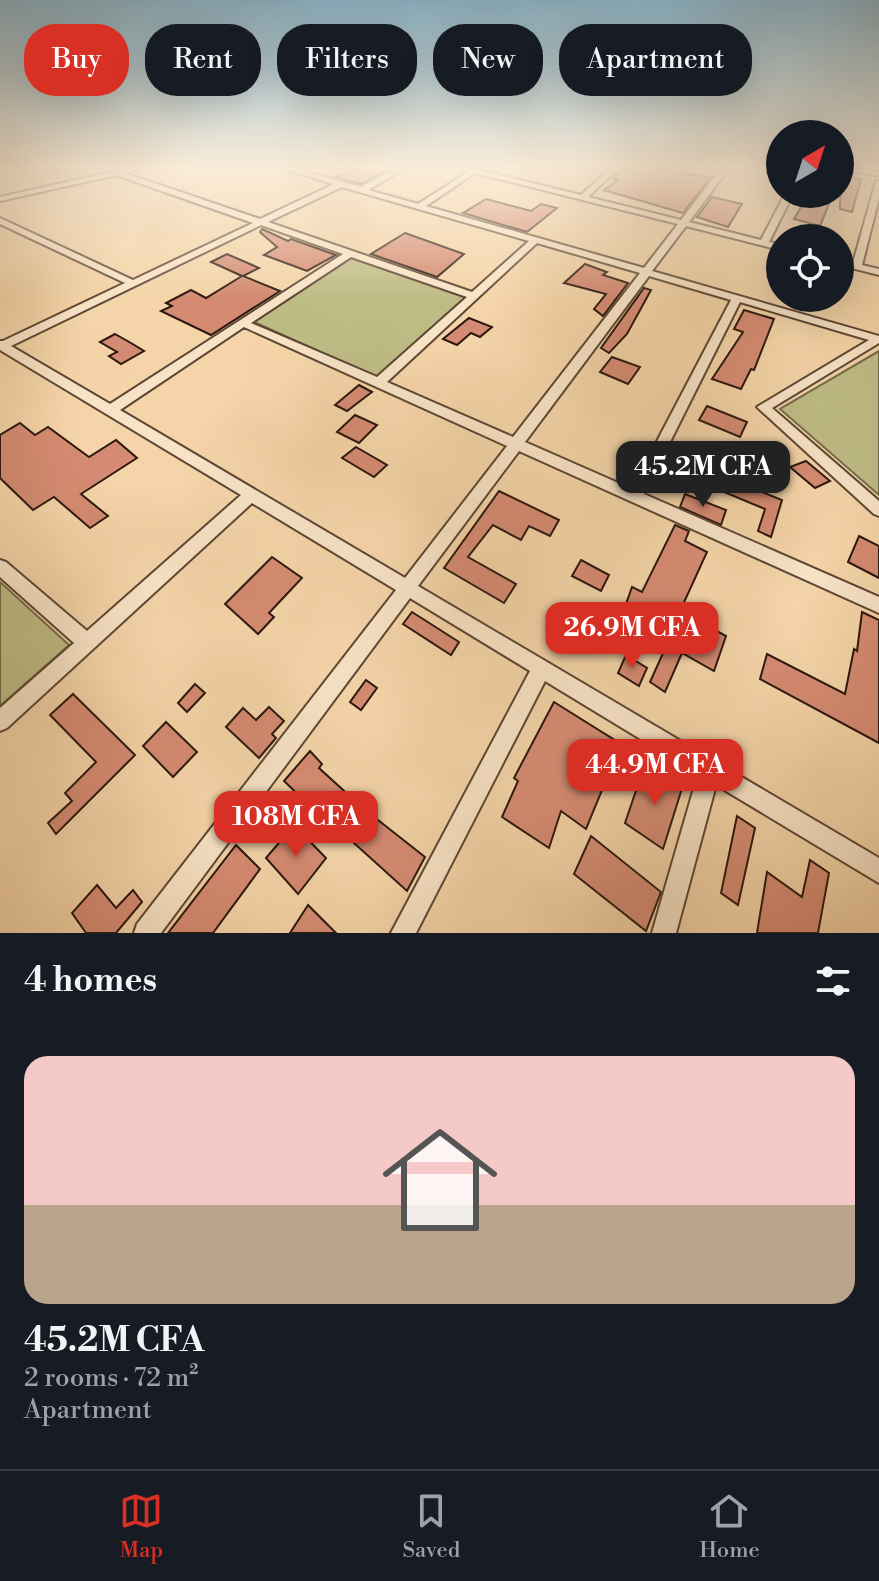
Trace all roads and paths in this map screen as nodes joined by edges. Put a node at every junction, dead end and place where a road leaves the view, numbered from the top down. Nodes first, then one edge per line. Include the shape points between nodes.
1 (231, 212) edge
2 (284, 212) edge
3 (435, 212) edge
4 (637, 212) edge
5 (693, 212) edge
6 (780, 212) edge
7 (871, 212) edge
8 (0, 221) edge
9 (262, 222) junction
10 (684, 223) junction
11 (535, 240) junction
12 (764, 243) joint
13 (350, 253) junction
14 (854, 265) edge
15 (857, 266) junction
16 (646, 272) junction
17 (879, 272) edge
18 (135, 284) junction
19 (474, 296) junction
20 (737, 298) junction
21 (243, 323) junction
22 (879, 339) edge
23 (1, 346) edge
24 (378, 383) junction
25 (110, 410) junction
26 (516, 444) junction
27 (251, 495) junction
28 (635, 497) junction
29 (879, 510) edge
30 (0, 567) edge
31 (407, 588) junction
32 (879, 605) edge
33 (87, 643) junction
34 (541, 669) junction
35 (0, 721) edge
36 (710, 769) junction
37 (879, 871) edge
38 (146, 933) edge
39 (403, 933) edge
40 (664, 933) edge

1 - 9 street
2 - 9 street
3 - 11 street
4 - 10 street
5 - 10 street
6 - 12 street
7 - 15 street
8 - 18 street
9 - 13 street
9 - 18 street
10 - 12 street
10 - 16 street
11 - 16 street
11 - 19 street
13 - 19 street
13 - 21 street
14 - 15 street
15 - 17 street
16 - 20 street
16 - 26 street
18 - 23 street
19 - 24 street
20 - 22 street
20 - 28 street
21 - 24 street
21 - 25 street
22 - 29 street via 763,407
23 - 25 street
24 - 26 street
25 - 27 street
26 - 28 street
26 - 31 street
27 - 31 street
27 - 33 street
28 - 32 street
30 - 33 street
31 - 34 street
31 - 38 street
33 - 35 street
34 - 36 street
34 - 39 street
36 - 37 street
36 - 40 street

